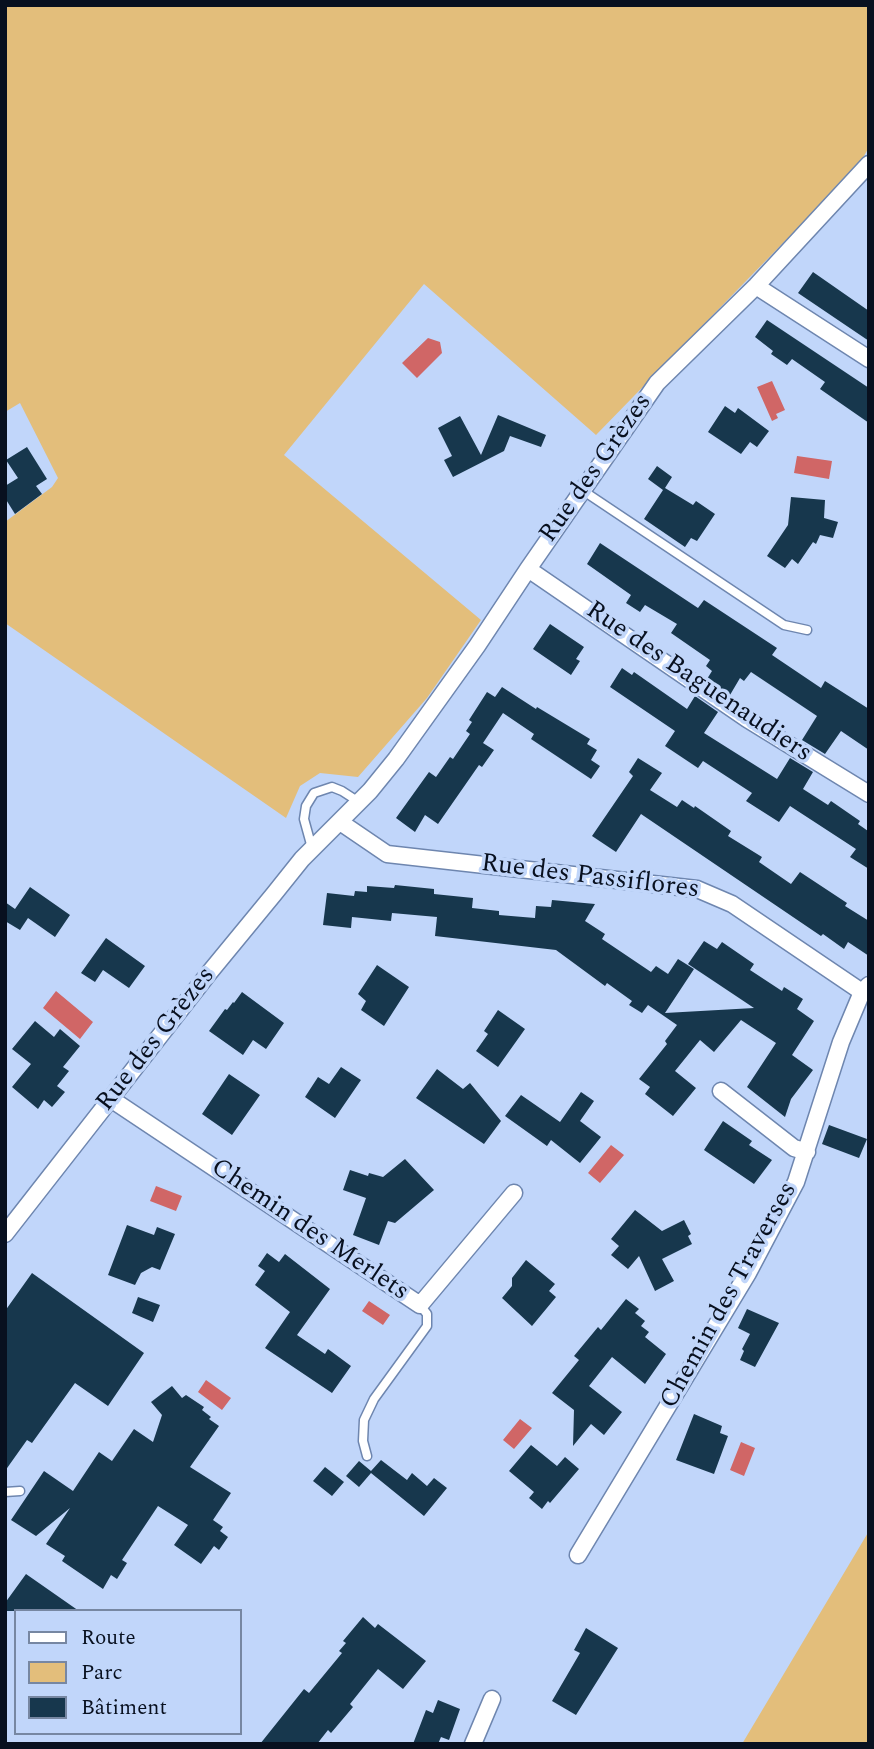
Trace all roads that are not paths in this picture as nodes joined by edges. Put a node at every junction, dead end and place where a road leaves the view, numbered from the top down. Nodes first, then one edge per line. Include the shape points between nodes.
1 (869, 164) edge
2 (756, 286) junction
3 (869, 359) edge
4 (582, 490) junction
5 (528, 569) junction
6 (807, 631) dead end
7 (869, 794) edge
8 (359, 802) junction
9 (340, 822) junction
10 (312, 848) junction
11 (865, 989) edge
12 (721, 1091) dead end
13 (111, 1099) junction
14 (807, 1152) junction
15 (514, 1193) dead end
16 (5, 1234) edge
17 (420, 1305) junction
18 (367, 1456) dead end
19 (20, 1491) dead end
20 (5, 1492) edge
21 (578, 1555) dead end
22 (492, 1699) dead end
23 (472, 1744) edge

1 - 2 street, Rue des Grèzes
2 - 3 street
2 - 4 street, Rue des Grèzes via 657,383
4 - 5 street, Rue des Grèzes
4 - 6 lane via 784,625
5 - 7 street, Rue des Baguenaudiers via 747,719
5 - 8 street, Rue des Grèzes via 396,759
8 - 9 street, Rue des Grèzes
8 - 10 lane via 332,787 314,793 304,819
9 - 10 street, Rue des Grèzes
9 - 11 street, Rue des Passiflores via 387,854 697,889 732,904
10 - 13 street, Rue des Grèzes
11 - 14 street, Chemin des Traverses via 825,1088
12 - 14 street via 794,1148
13 - 16 street, Rue des Grèzes
13 - 17 street, Chemin des Merlets
14 - 21 street, Chemin des Traverses via 748,1273
15 - 17 street, Chemin des Merlets
17 - 18 lane via 427,1314 427,1326 364,1420
19 - 20 lane
22 - 23 street

